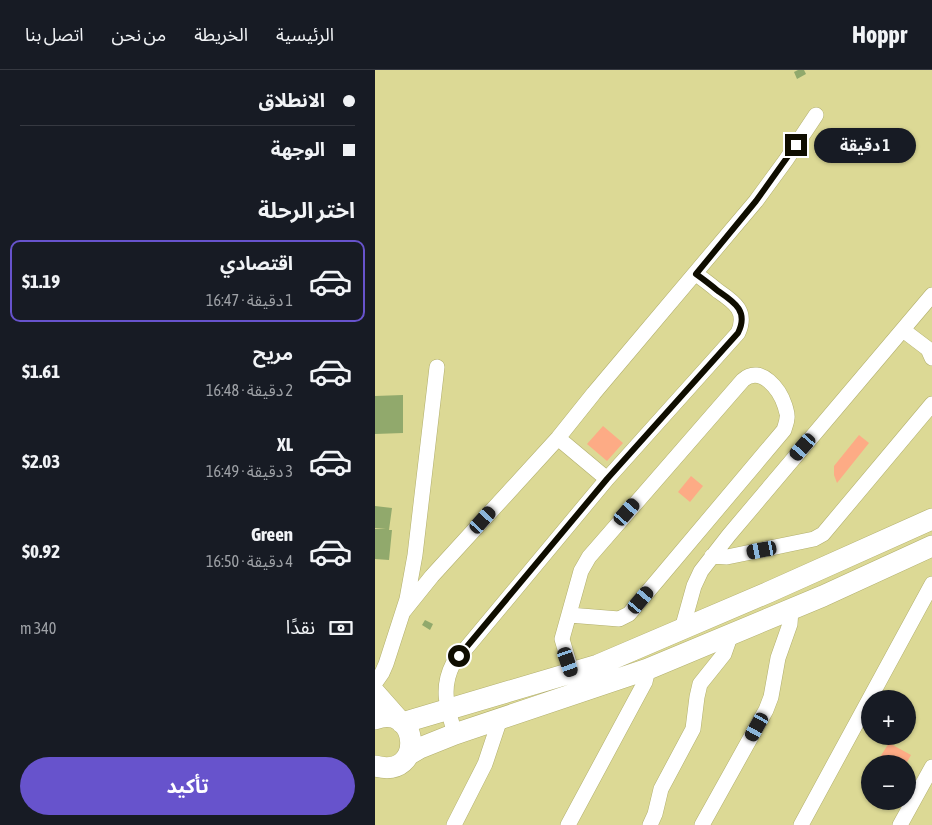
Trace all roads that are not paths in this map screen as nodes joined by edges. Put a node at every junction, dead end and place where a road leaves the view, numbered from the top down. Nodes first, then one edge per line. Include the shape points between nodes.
1 (816, 115) dead end
2 (696, 274) junction
3 (932, 295) edge
4 (903, 330) junction
5 (932, 358) edge
6 (437, 367) dead end
7 (932, 404) edge
8 (558, 438) junction
9 (607, 479) junction
10 (932, 519) edge
11 (932, 546) edge
12 (712, 556) junction
13 (412, 571) junction
14 (433, 576) junction
15 (932, 584) edge
16 (791, 610) junction
17 (403, 612) junction
18 (569, 615) junction
19 (682, 629) junction
20 (731, 634) junction
21 (389, 654) junction
22 (375, 664) edge
23 (648, 669) junction
24 (572, 672) junction
25 (375, 683) edge
26 (375, 693) edge
27 (447, 709) junction
28 (375, 719) edge
29 (500, 719) junction
30 (400, 721) junction
31 (455, 734) junction
32 (408, 754) junction
33 (375, 766) edge
34 (932, 767) edge
35 (454, 825) edge
36 (568, 825) edge
37 (649, 825) edge
38 (702, 825) edge
39 (801, 825) edge
40 (900, 825) edge

1 - 2 street via 756,201
2 - 8 street
2 - 9 street via 735,304 741,315 741,327
3 - 4 street
4 - 5 street via 928,349
4 - 12 street
6 - 13 street
7 - 12 street via 823,534 814,539 737,555
8 - 9 street
8 - 14 street
9 - 27 street via 453,664 446,683
10 - 19 street
11 - 16 street
12 - 19 street via 694,586
13 - 14 street
13 - 17 street
14 - 17 street
15 - 39 street
16 - 20 street
16 - 38 street via 766,710
17 - 21 street
18 - 18 street via 581,571 589,557 743,380 756,375 775,386 787,417 784,430 629,614 619,619
18 - 24 street via 562,640
19 - 24 street via 598,665
20 - 23 street
20 - 37 street via 725,654 700,684 693,729 661,789
21 - 22 street
21 - 25 street
23 - 29 street
23 - 36 street via 645,682
24 - 27 street
26 - 30 street
27 - 30 street
27 - 31 street
28 - 30 street via 389,716
29 - 31 street
29 - 35 street via 485,764
30 - 32 street via 411,739
31 - 32 street
32 - 33 street via 397,766
34 - 40 street

